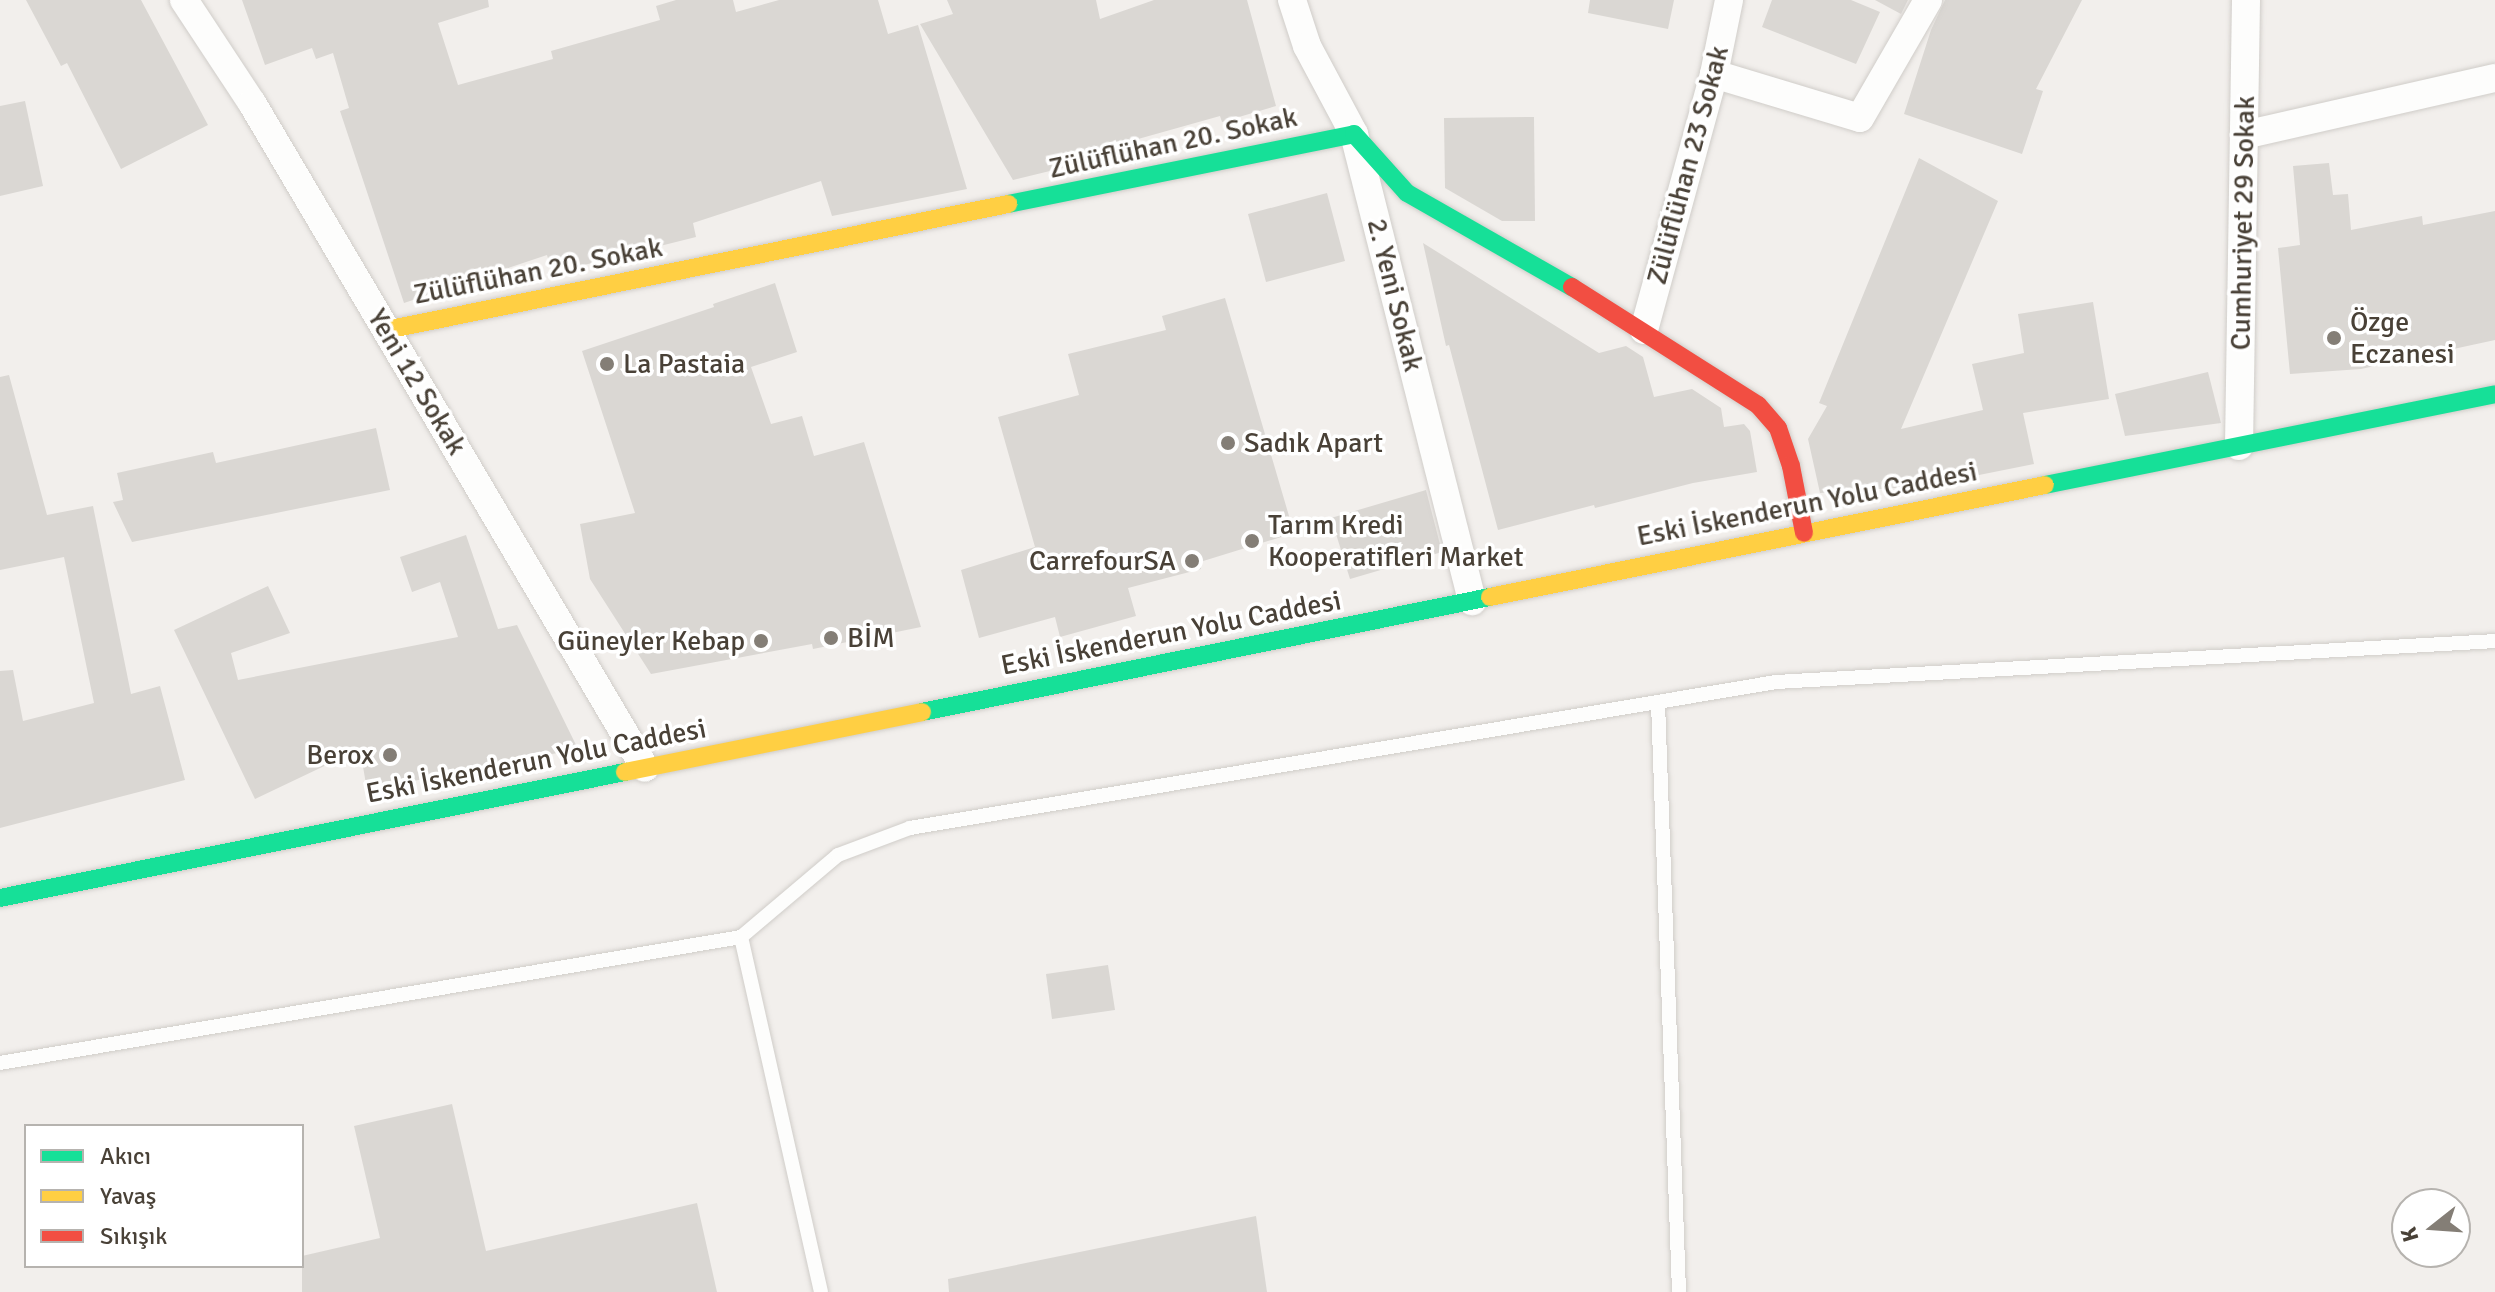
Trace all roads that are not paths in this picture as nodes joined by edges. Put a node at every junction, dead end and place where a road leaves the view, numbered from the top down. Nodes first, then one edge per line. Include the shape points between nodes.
1 (184, 0) edge
2 (1292, 0) edge
3 (1729, 0) edge
4 (1928, 0) edge
5 (2246, 0) edge
6 (1714, 74) junction
7 (2495, 78) edge
8 (1354, 134) junction
9 (2244, 135) junction
10 (386, 330) junction
11 (1644, 330) junction
12 (2495, 394) edge
13 (2239, 446) junction
14 (1804, 533) junction
15 (1472, 601) junction
16 (2495, 641) edge
17 (1658, 702) junction
18 (645, 768) junction
19 (0, 898) edge
20 (741, 937) junction
21 (0, 1063) edge
22 (821, 1292) edge
23 (1679, 1292) edge

1 - 10 street, Yeni 12 Sokak via 252,103
2 - 8 street, 2. Yeni Sokak via 1307,46
3 - 6 street, Zülüflühan 23 Sokak
4 - 6 street via 1860,118
5 - 9 street, Cumhuriyet 29 Sokak
6 - 11 street, Zülüflühan 23 Sokak
7 - 9 street
8 - 10 street, Zülüflühan 20. Sokak
8 - 11 street via 1407,193
8 - 15 street, 2. Yeni Sokak
9 - 13 street, Cumhuriyet 29 Sokak
10 - 18 street, Yeni 12 Sokak
11 - 14 street via 1758,405 1778,428
12 - 13 street, Eski İskenderun Yolu Caddesi
13 - 14 street, Eski İskenderun Yolu Caddesi
14 - 15 street, Eski İskenderun Yolu Caddesi
15 - 18 street, Eski İskenderun Yolu Caddesi
16 - 17 lane via 1776,682
17 - 20 lane via 910,828 838,855
17 - 23 lane
18 - 19 street, Eski İskenderun Yolu Caddesi
20 - 21 lane
20 - 22 lane

